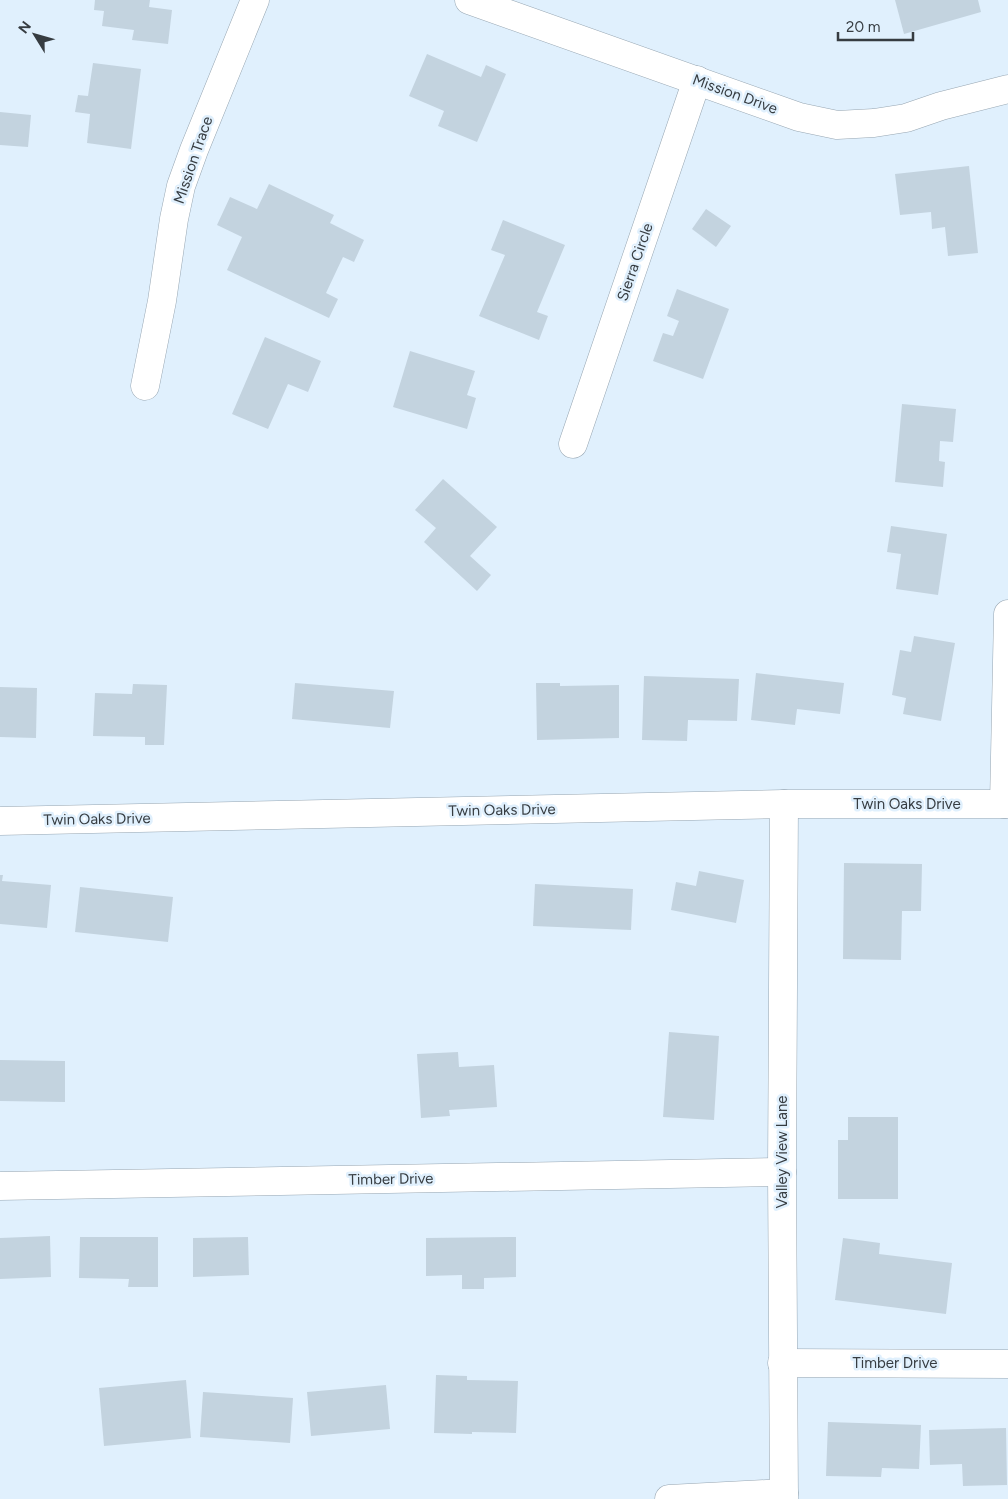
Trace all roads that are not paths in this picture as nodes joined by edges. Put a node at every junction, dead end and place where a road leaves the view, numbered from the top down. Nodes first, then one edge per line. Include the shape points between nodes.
1 (255, 0) edge
2 (469, 0) edge
3 (697, 80) junction
4 (1008, 89) edge
5 (145, 386) dead end
6 (573, 444) dead end
7 (1008, 614) edge
8 (784, 804) junction
9 (1006, 804) edge
10 (0, 821) edge
11 (782, 1172) junction
12 (0, 1186) edge
13 (782, 1363) junction
14 (1008, 1364) edge
15 (784, 1496) edge
16 (669, 1499) edge

1 - 5 street, Mission Trace via 181,186
2 - 3 street, Mission Drive
3 - 4 street, Mission Drive via 799,117 836,125 906,118
3 - 6 street, Sierra Circle
7 - 9 street
8 - 9 street, Twin Oaks Drive
8 - 10 street, Twin Oaks Drive
8 - 11 street, Valley View Lane
11 - 12 street, Timber Drive
11 - 13 street, Valley View Lane
13 - 14 street, Timber Drive
13 - 15 street, Valley View Lane
15 - 16 street

